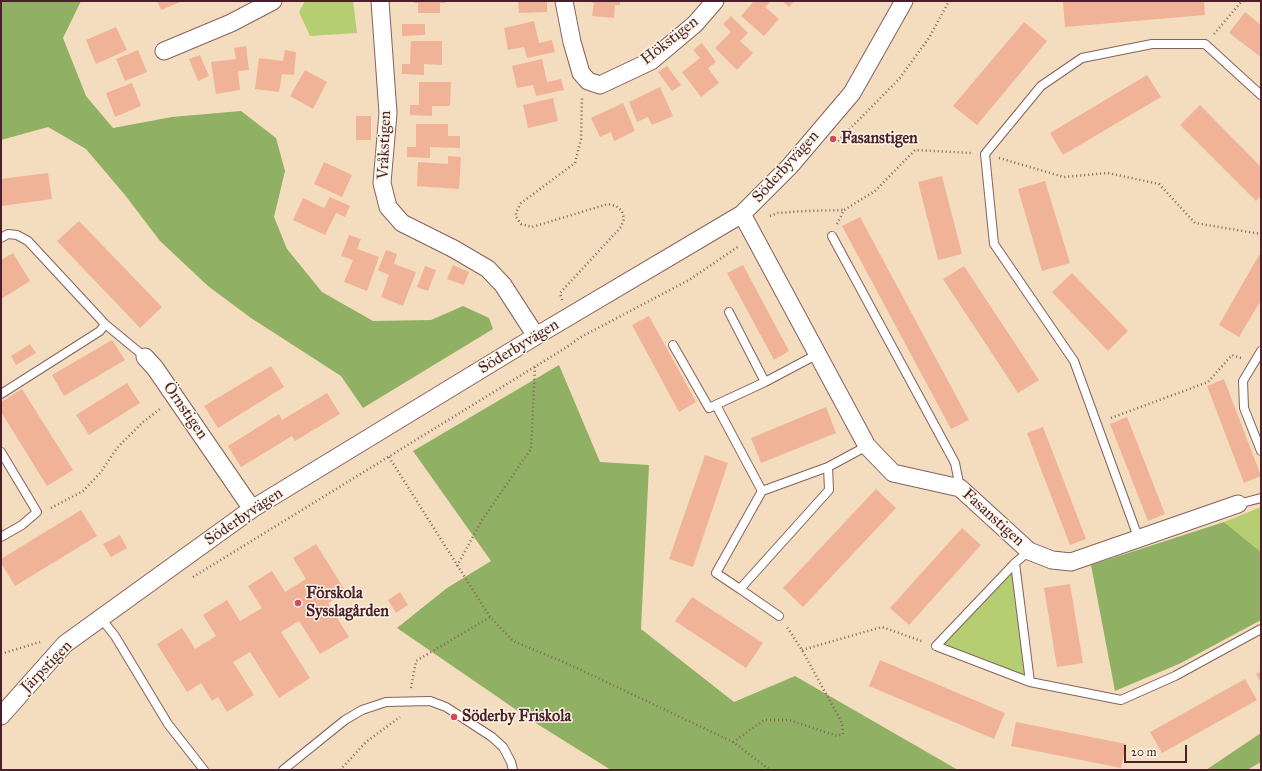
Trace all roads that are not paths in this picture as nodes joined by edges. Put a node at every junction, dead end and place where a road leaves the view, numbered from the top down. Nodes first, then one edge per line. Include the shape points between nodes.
1 (273, 1) edge
2 (380, 1) edge
3 (564, 1) edge
4 (715, 1) edge
5 (900, 3) edge
6 (164, 51) dead end
7 (1261, 95) edge
8 (742, 214) junction
9 (832, 236) road end
10 (1, 238) edge
11 (729, 312) dead end
12 (105, 324) junction
13 (536, 336) junction
14 (673, 345) dead end
15 (1261, 352) edge
16 (816, 355) junction
17 (145, 357) joint
18 (765, 382) junction
19 (1, 394) edge
20 (716, 405) junction
21 (867, 446) junction
22 (1261, 451) edge
23 (1, 452) edge
24 (828, 467) junction
25 (960, 488) junction
26 (762, 491) junction
27 (1261, 498) edge
28 (1238, 504) joint
29 (252, 509) junction
30 (1, 537) edge
31 (1138, 537) junction
32 (1030, 551) junction
33 (1015, 563) junction
34 (740, 589) junction
35 (779, 616) road end
36 (100, 617) junction
37 (1261, 629) edge
38 (77, 636) joint
39 (1030, 682) junction
40 (1, 716) edge
41 (204, 770) edge
42 (283, 770) edge
43 (513, 770) edge

1 - 6 street via 232,23
2 - 13 street, Vråkstigen via 388,113 382,182 388,207 402,223 488,269 503,285
3 - 4 street, Hökstigen via 581,73 588,81 600,84 651,61 695,24
5 - 8 street, Söderbyvägen via 852,93 790,166
7 - 31 lane via 1205,44 1152,44 1082,58 1041,86 984,154 994,244 1074,361
8 - 13 street, Söderbyvägen
8 - 16 street, Fasanstigen
9 - 25 lane via 955,463
10 - 12 lane, Örnstigen via 8,234 17,235 28,241
11 - 18 lane
12 - 17 lane, Örnstigen
12 - 19 lane via 100,331
13 - 29 street, Söderbyvägen
14 - 20 lane via 709,408
15 - 22 lane via 1243,381 1244,408
16 - 18 lane
16 - 21 street, Fasanstigen
17 - 29 street, Örnstigen
18 - 20 lane
20 - 26 lane
21 - 24 lane
21 - 25 street, Fasanstigen via 893,473
23 - 30 lane via 38,512
24 - 26 lane
24 - 34 lane via 829,490
25 - 32 street, Fasanstigen
26 - 34 lane via 716,573
27 - 28 lane
28 - 31 street, Fasanstigen
29 - 36 street, Söderbyvägen
31 - 32 street, Fasanstigen via 1071,562 1052,560
32 - 33 lane
33 - 39 lane
33 - 39 lane via 936,646
34 - 35 lane
36 - 38 street, Söderbyvägen
36 - 41 lane via 115,636 168,724
37 - 39 lane via 1175,676 1121,700
38 - 40 street, Järpstigen via 65,644
42 - 43 lane via 345,720 362,710 386,702 430,701 446,707 492,737 503,747

